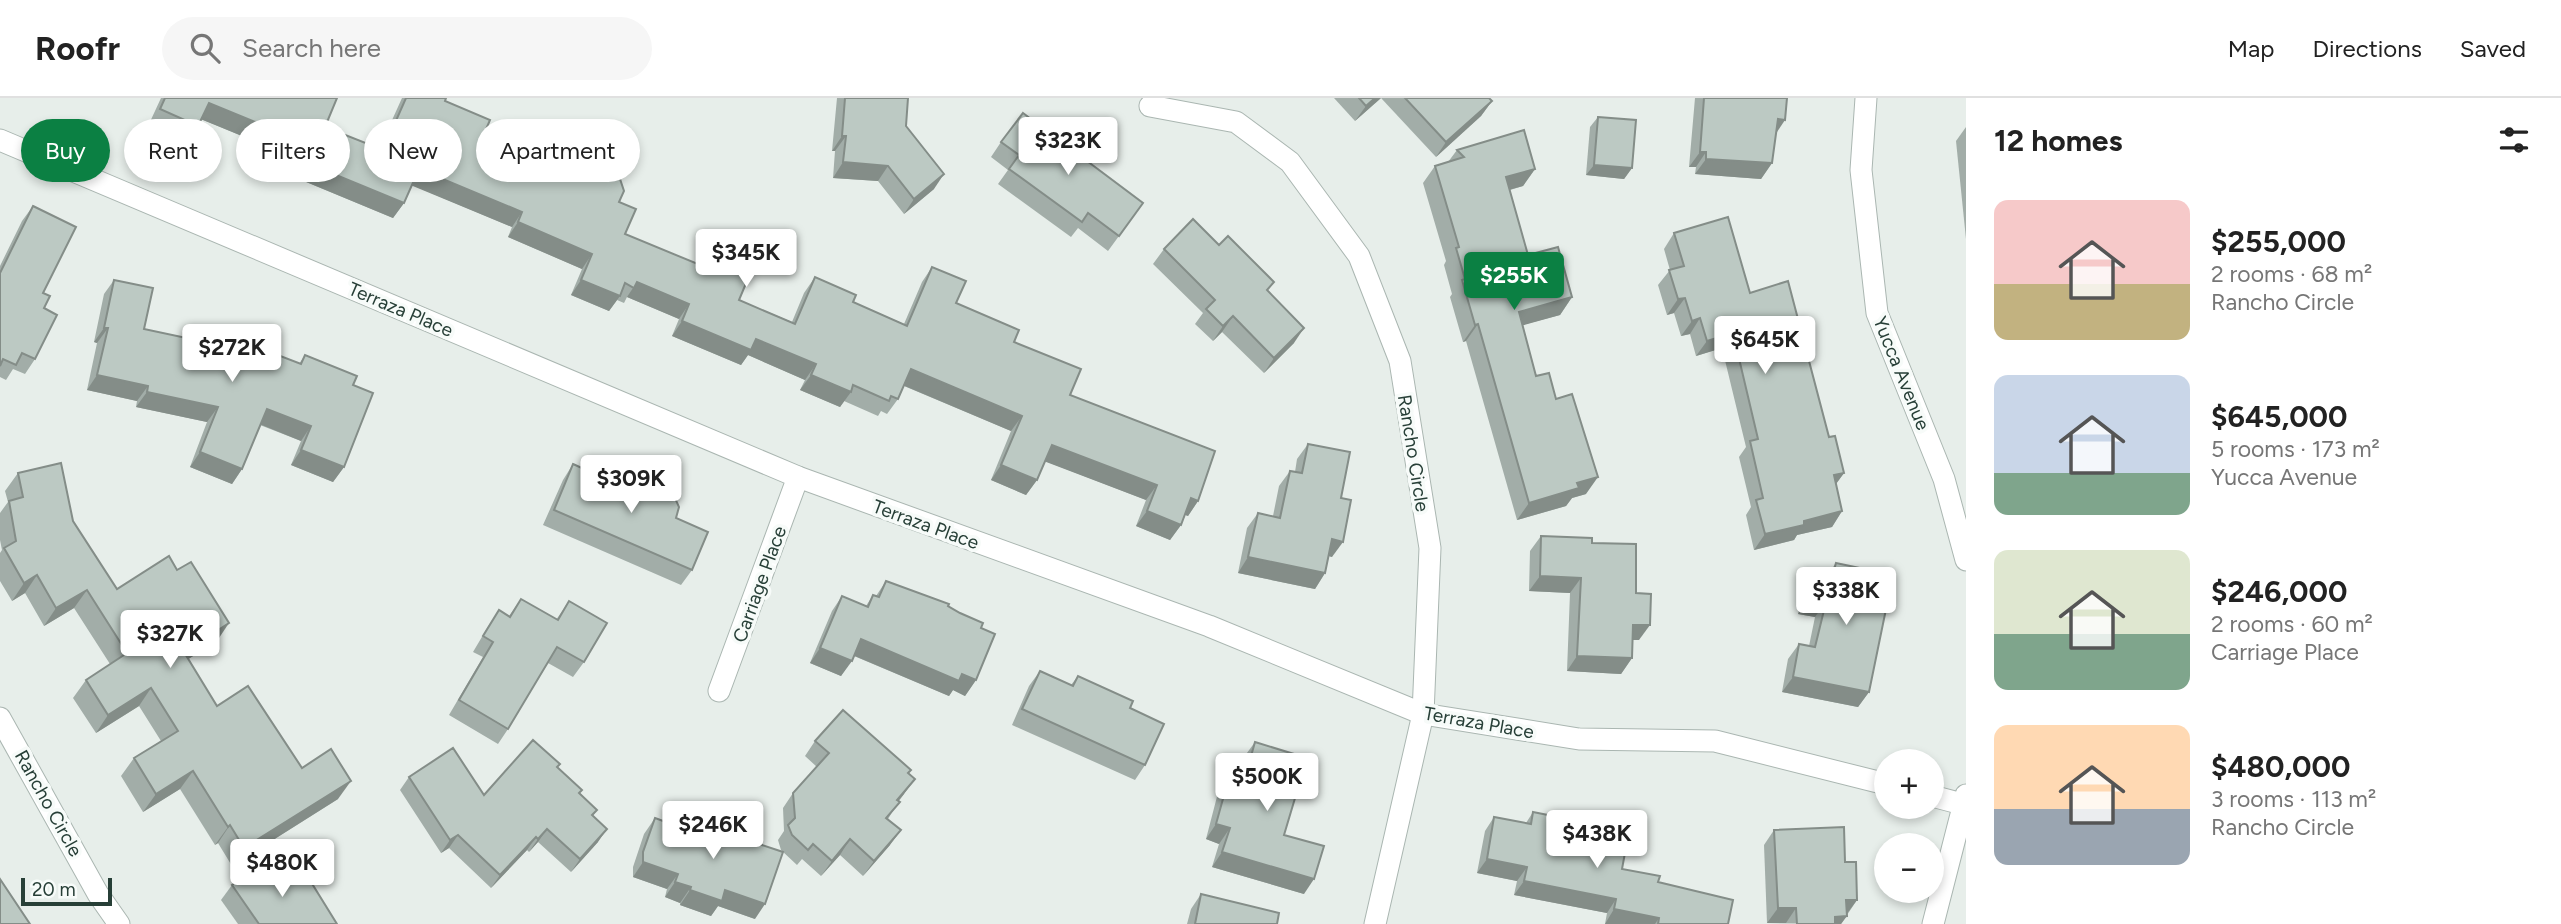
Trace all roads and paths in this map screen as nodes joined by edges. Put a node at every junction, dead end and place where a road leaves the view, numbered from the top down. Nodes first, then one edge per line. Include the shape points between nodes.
1 (1866, 98) edge
2 (1150, 106) dead end
3 (0, 140) edge
4 (799, 477) junction
5 (1966, 560) edge
6 (719, 691) dead end
7 (1423, 714) junction
8 (0, 718) edge
9 (1874, 781) edge
10 (1944, 798) edge
11 (1966, 801) edge
12 (119, 924) edge
13 (1374, 924) edge
14 (1933, 924) edge

1 - 5 street, Yucca Avenue via 1861,170 1877,313 1944,479
2 - 7 street, Rancho Circle via 1236,122 1290,162 1359,256 1399,361 1430,548
3 - 4 street, Terraza Place
4 - 6 street, Carriage Place
4 - 7 street, Terraza Place via 1209,626
7 - 9 street, Terraza Place via 1579,738 1715,741
7 - 13 street, Rancho Circle
8 - 12 street, Rancho Circle
10 - 11 street
11 - 14 street

